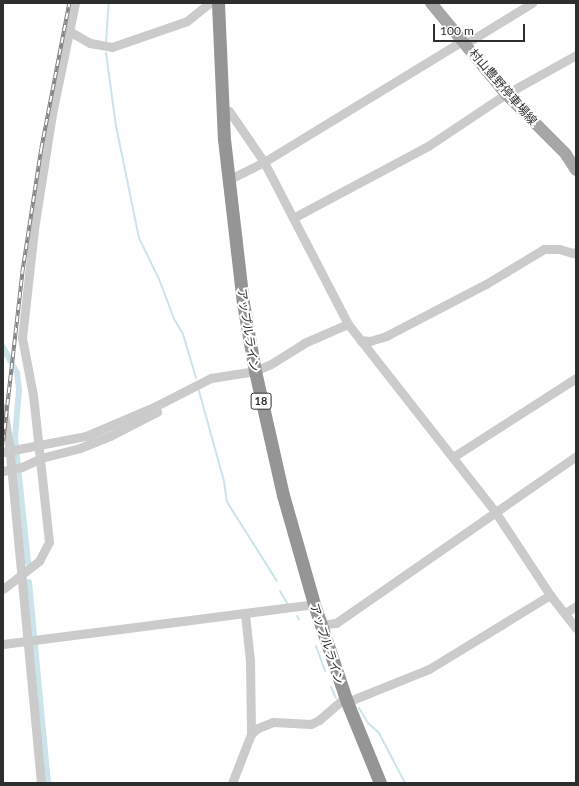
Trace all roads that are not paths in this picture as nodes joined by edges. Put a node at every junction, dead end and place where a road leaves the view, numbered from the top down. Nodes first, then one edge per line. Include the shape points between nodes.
1 (75, 3) edge
2 (209, 3) edge
3 (218, 3) edge
4 (431, 3) edge
5 (532, 3) edge
6 (69, 32) junction
7 (463, 43) junction
8 (576, 55) edge
9 (506, 94) junction
10 (222, 109) junction
11 (264, 162) junction
12 (576, 170) edge
13 (228, 180) junction
14 (293, 218) junction
15 (576, 252) edge
16 (348, 324) junction
17 (360, 340) junction
18 (255, 371) junction
19 (576, 378) edge
20 (156, 406) junction
21 (3, 408) edge
22 (3, 452) edge
23 (576, 456) edge
24 (453, 457) junction
25 (41, 458) junction
26 (13, 469) edge
27 (496, 512) junction
28 (22, 573) junction
29 (3, 589) edge
30 (550, 594) junction
31 (314, 604) junction
32 (576, 606) edge
33 (565, 613) junction
34 (245, 614) junction
35 (321, 625) junction
36 (576, 628) edge
37 (33, 641) junction
38 (3, 644) edge
39 (346, 700) junction
40 (251, 734) junction
41 (41, 783) edge
42 (232, 783) edge
43 (380, 783) edge

1 - 6 street
2 - 6 street via 187,21 112,47 90,43
3 - 10 highway, アップルライン / 18
4 - 7 main road, 村山豊野停車場線
5 - 7 street
6 - 25 street via 52,114 34,229 22,338 30,375
7 - 9 main road, 村山豊野停車場線
7 - 11 street
8 - 9 street
9 - 12 main road, 村山豊野停車場線 via 565,153
9 - 14 street via 428,146
10 - 11 street via 229,111
10 - 13 highway, アップルライン / 18
11 - 13 street
11 - 14 street
13 - 18 highway, アップルライン / 18 via 243,303
14 - 16 street
15 - 17 street via 544,250 486,284 386,336 370,341
16 - 17 street
16 - 18 street via 304,343
17 - 24 street
18 - 20 street via 211,378
18 - 31 highway, アップルライン / 18 via 283,495
19 - 24 street
20 - 22 street via 86,436
20 - 25 street via 159,411 110,436
21 - 26 street
23 - 27 street
24 - 27 street
25 - 26 street
25 - 28 street via 49,542 41,558
26 - 28 street
27 - 30 street
27 - 35 street via 336,623
28 - 29 street
28 - 37 street
30 - 33 street
30 - 39 street via 429,669
31 - 34 street
31 - 35 highway, アップルライン / 18
32 - 33 street
33 - 36 street
34 - 37 street
34 - 40 street via 250,661
35 - 39 highway, アップルライン / 18
37 - 38 street
37 - 41 street
39 - 40 street via 311,724 272,722
39 - 43 highway, アップルライン / 18
40 - 42 street

